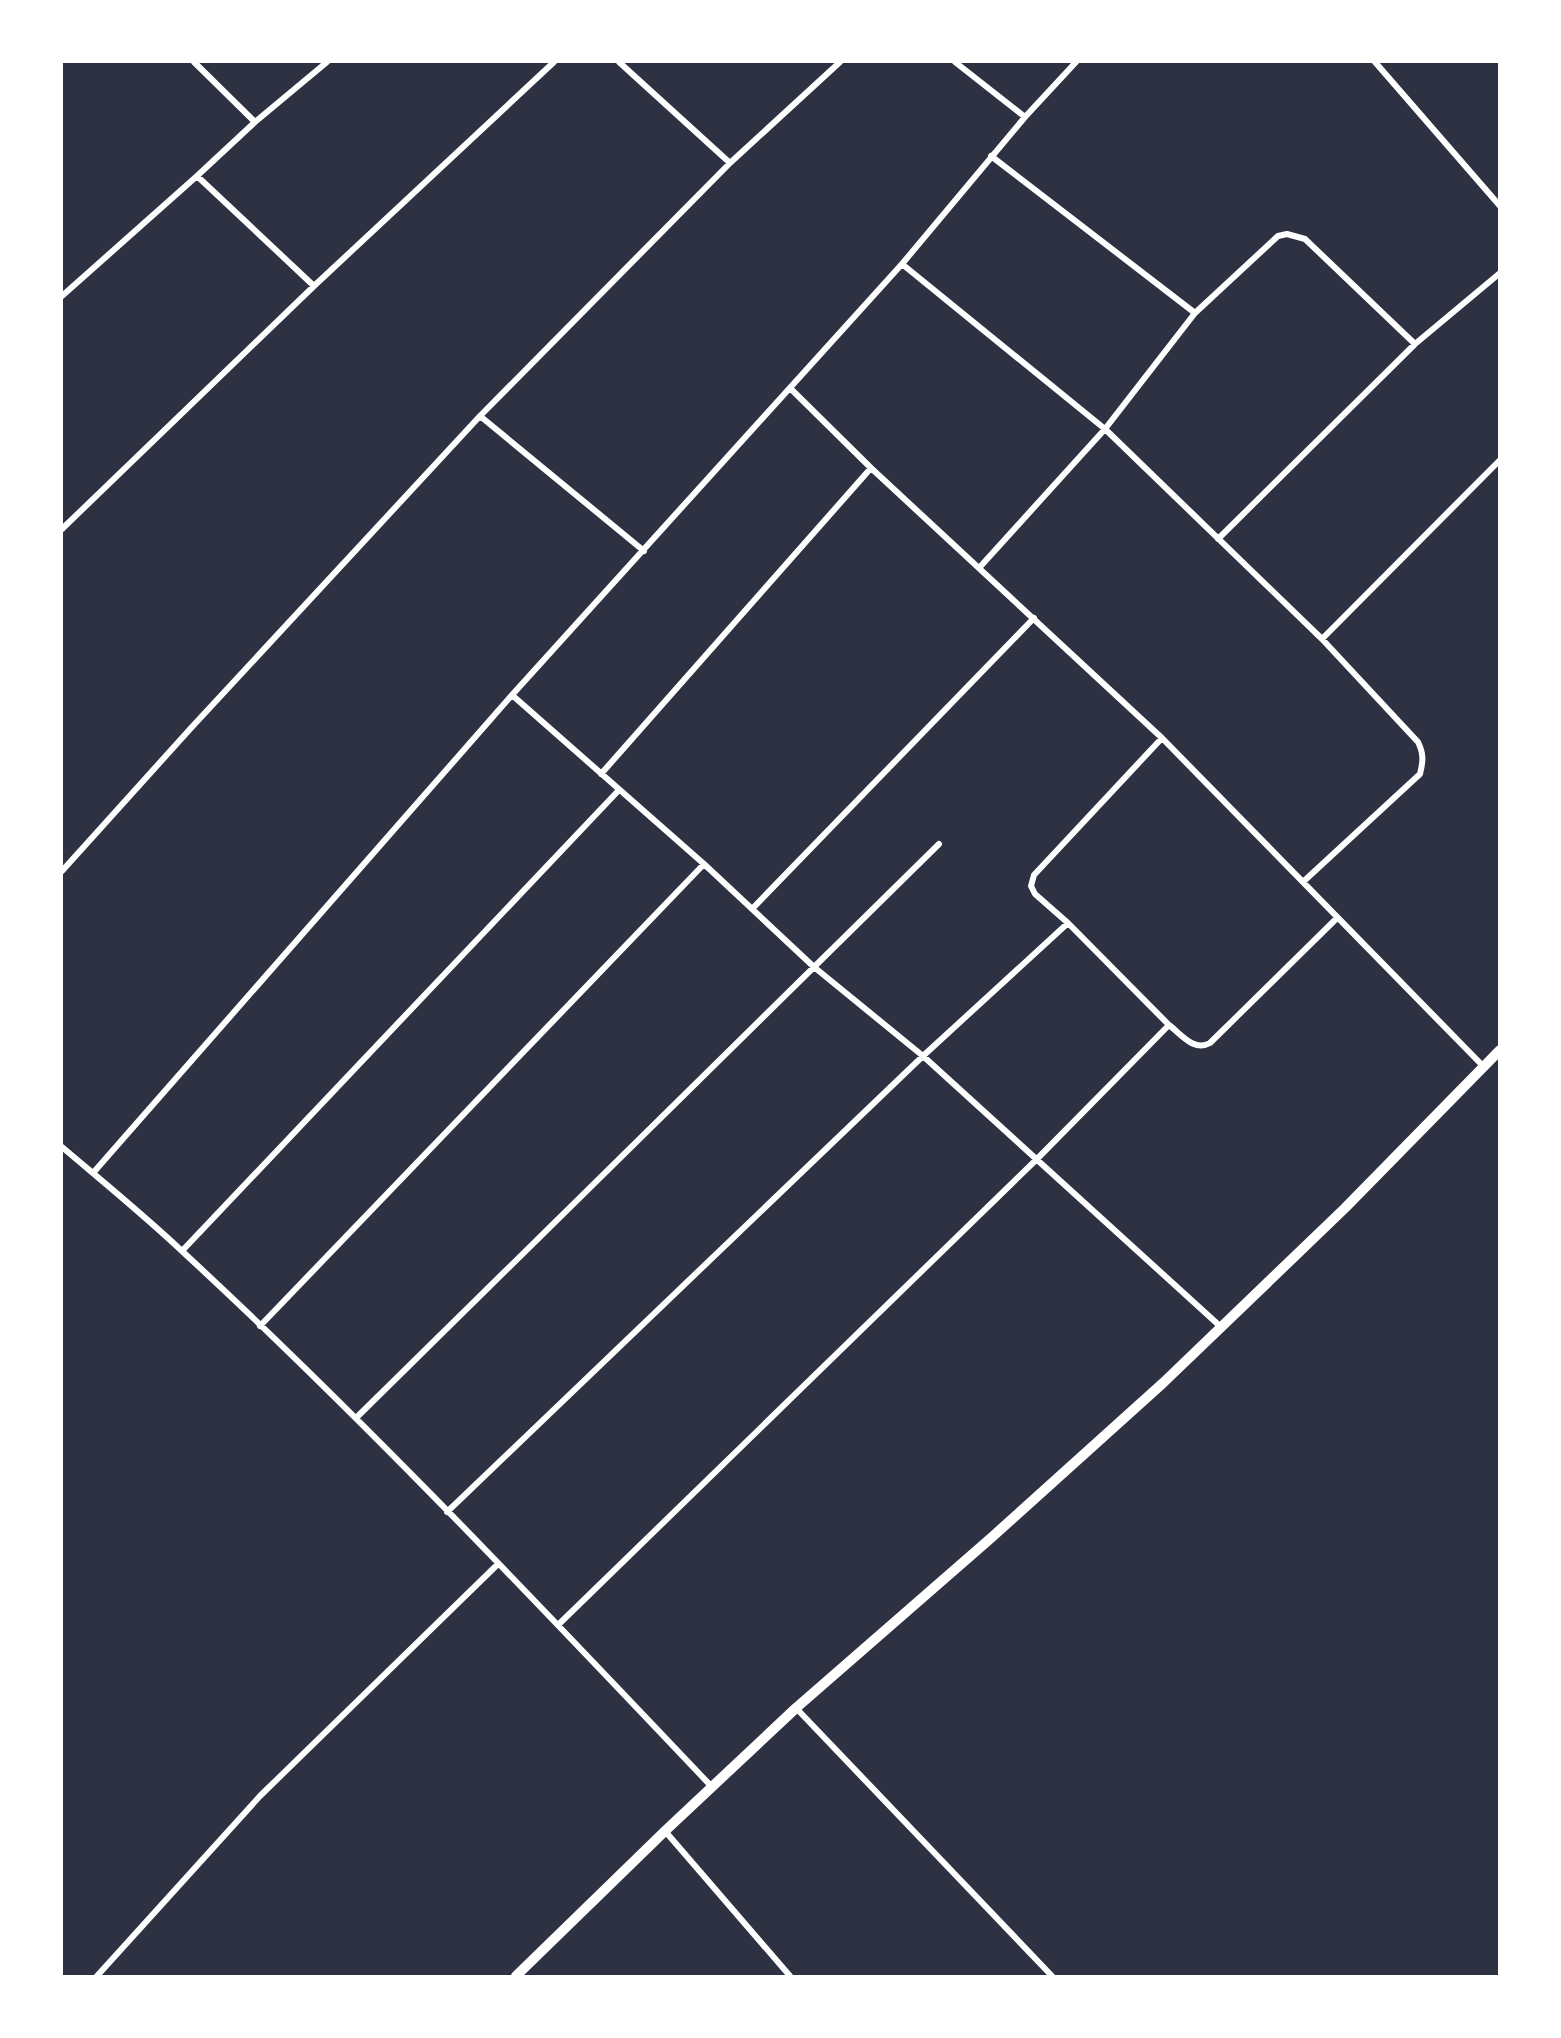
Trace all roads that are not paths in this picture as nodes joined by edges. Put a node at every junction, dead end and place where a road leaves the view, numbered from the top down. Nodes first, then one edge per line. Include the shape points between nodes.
1 (194, 62) edge
2 (327, 62) edge
3 (554, 62) edge
4 (619, 62) edge
5 (840, 62) edge
6 (955, 62) edge
7 (1076, 62) edge
8 (1375, 62) edge
9 (1025, 117) junction
10 (255, 122) junction
11 (991, 156) junction
12 (730, 163) junction
13 (197, 176) junction
14 (1500, 206) edge
15 (902, 264) junction
16 (1500, 273) edge
17 (314, 286) junction
18 (62, 296) edge
19 (1195, 313) junction
20 (1415, 344) junction
21 (791, 389) junction
22 (480, 416) junction
23 (1105, 429) junction
24 (1500, 460) edge
25 (871, 468) junction
26 (62, 529) edge
27 (1218, 539) junction
28 (644, 551) junction
29 (979, 567) junction
30 (1034, 618) junction
31 (1322, 639) junction
32 (512, 695) junction
33 (1162, 738) junction
34 (601, 774) junction
35 (619, 790) junction
36 (939, 844) dead end
37 (704, 864) junction
38 (62, 871) edge
39 (1304, 881) junction
40 (752, 909) junction
41 (1337, 918) junction
42 (1068, 923) junction
43 (814, 967) junction
44 (1169, 1024) junction
45 (1500, 1050) edge
46 (923, 1056) junction
47 (1483, 1066) junction
48 (62, 1147) edge
49 (1037, 1159) junction
50 (93, 1173) junction
51 (182, 1251) junction
52 (260, 1326) junction
53 (1222, 1328) junction
54 (356, 1418) junction
55 (447, 1512) junction
56 (498, 1564) junction
57 (558, 1625) junction
58 (796, 1708) junction
59 (712, 1787) junction
60 (665, 1831) junction
61 (97, 1977) edge
62 (516, 1977) edge
63 (790, 1977) edge
64 (1053, 1977) edge

1 - 10 street
2 - 10 street
3 - 17 street
4 - 12 street
5 - 12 street
6 - 9 street
7 - 9 street
8 - 14 street
9 - 11 street
10 - 13 street
11 - 15 street
11 - 19 street
12 - 22 street
13 - 17 street
13 - 18 street
15 - 21 street
15 - 23 street
16 - 20 street
17 - 26 street
19 - 20 street via 1278,236 1287,234 1305,239
19 - 23 street
20 - 27 street
21 - 25 street
21 - 28 street
22 - 28 street
22 - 38 street
23 - 27 street
23 - 29 street
24 - 31 street
25 - 29 street
25 - 34 street
27 - 31 street
28 - 32 street
29 - 30 street
30 - 33 street
30 - 40 street
31 - 39 street via 1418,742 1423,763 1420,774
32 - 34 street
32 - 50 street
33 - 39 street
33 - 42 street via 1034,875 1031,886 1035,894
34 - 35 street
35 - 37 street
35 - 51 street
36 - 43 street
37 - 40 street
37 - 52 street
39 - 41 street
40 - 43 street
41 - 44 street via 1210,1043 1195,1046
41 - 47 street
42 - 44 street
42 - 46 street
43 - 46 street
43 - 54 street
44 - 49 street
45 - 47 street
46 - 49 street
46 - 55 street
47 - 53 street via 1346,1208
48 - 50 street
49 - 53 street
49 - 57 street
50 - 51 street
51 - 52 street
52 - 54 street
53 - 58 street
54 - 55 street
55 - 56 street
56 - 57 street
56 - 61 street via 260,1796
57 - 59 street
58 - 59 street
58 - 64 street
59 - 60 street
60 - 62 street
60 - 63 street

